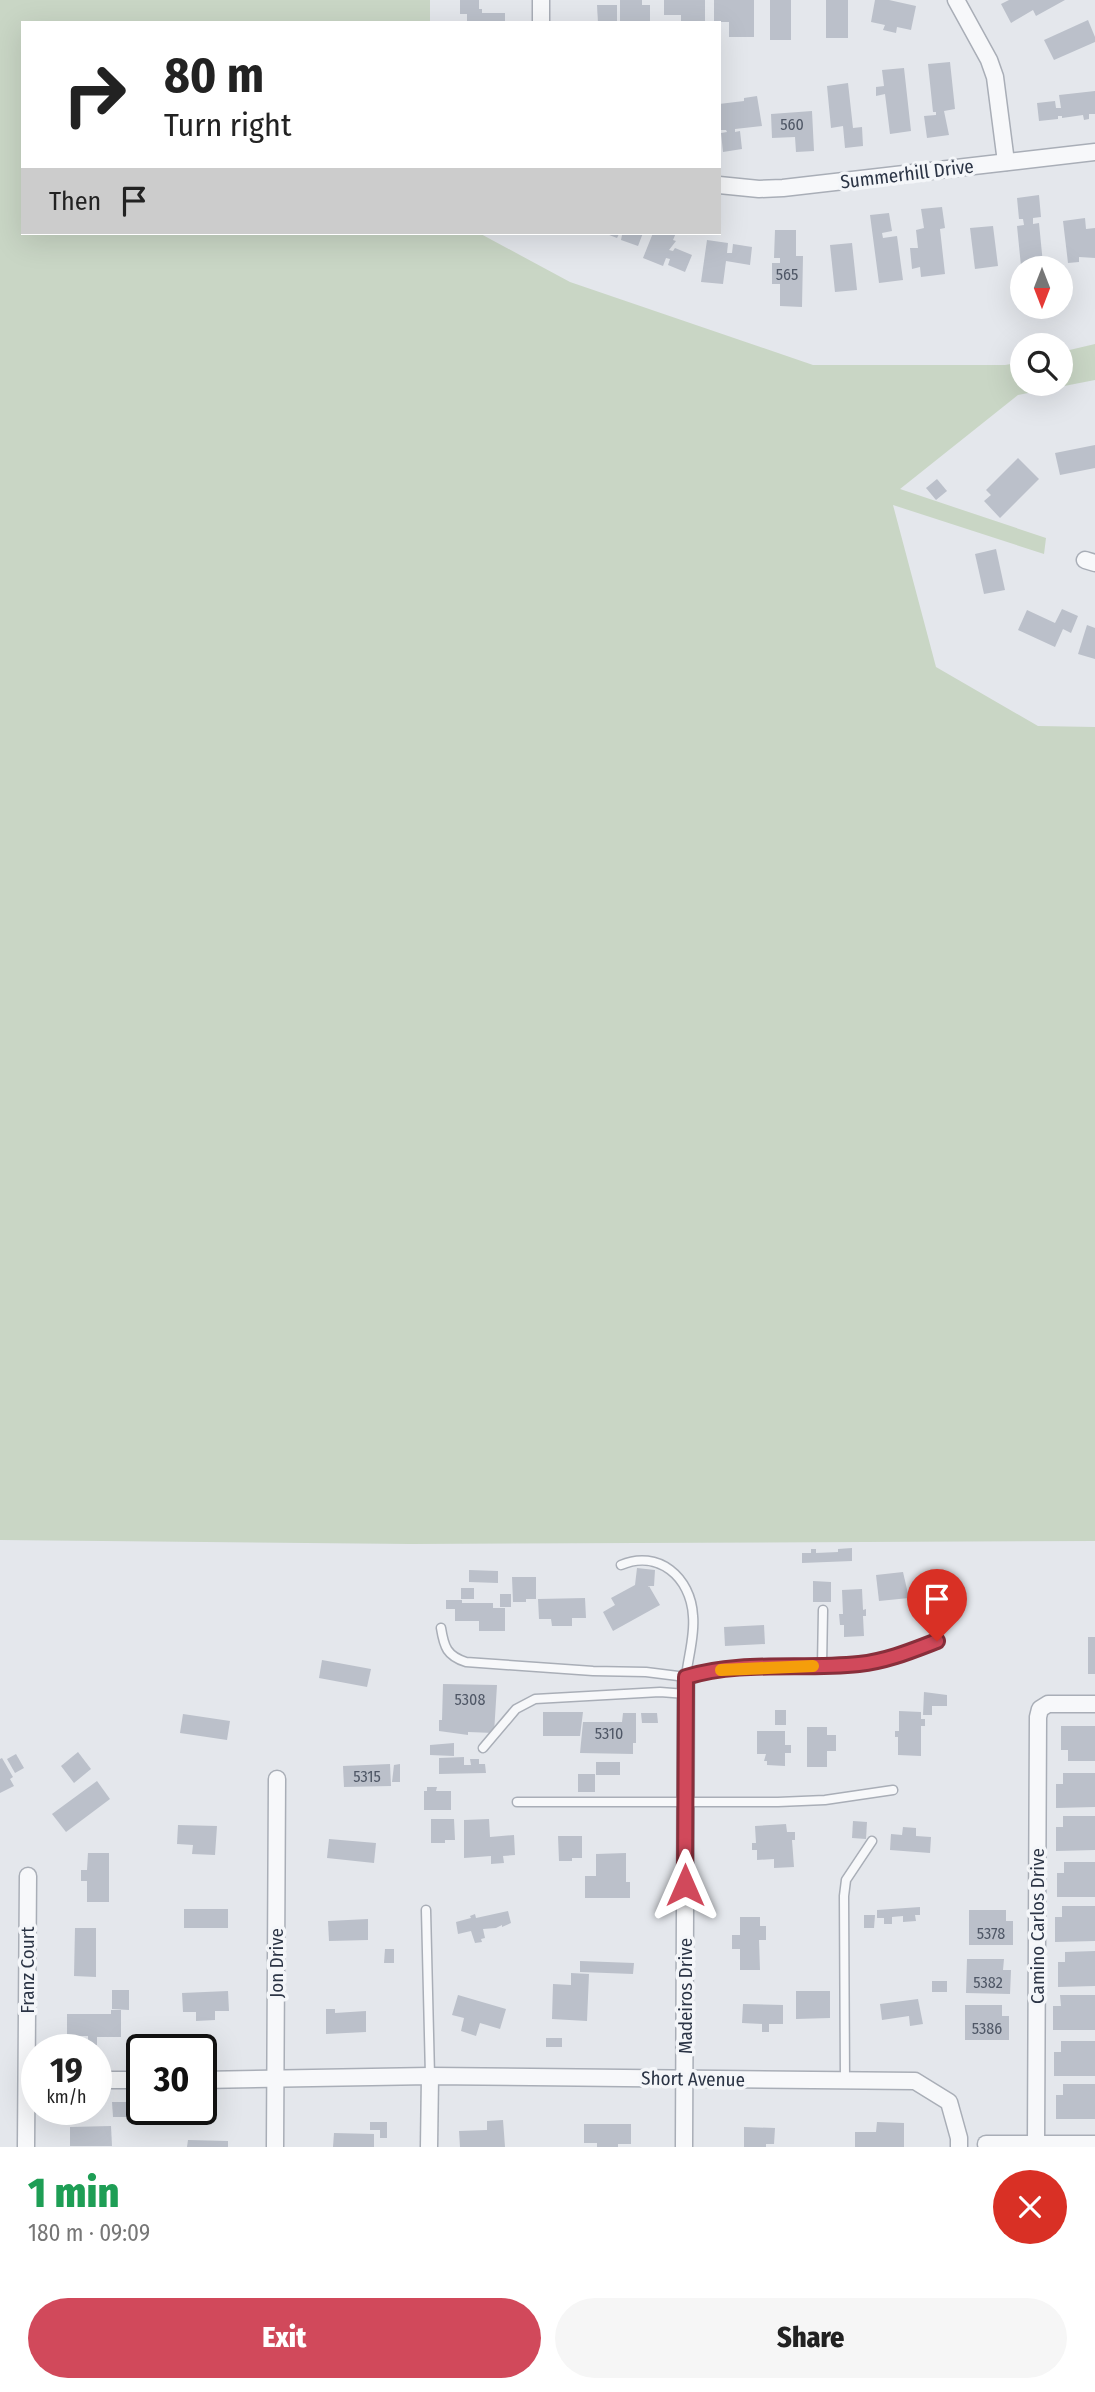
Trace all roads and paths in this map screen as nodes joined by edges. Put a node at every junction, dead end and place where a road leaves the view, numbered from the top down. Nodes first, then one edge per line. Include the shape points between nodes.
1 (541, 0) edge
2 (956, 0) edge
3 (541, 21) edge
4 (1095, 152) edge
5 (1006, 162) junction
6 (721, 185) edge
7 (621, 1565) dead end
8 (823, 1610) dead end
9 (441, 1628) dead end
10 (937, 1641) dead end
11 (822, 1666) junction
12 (686, 1677) junction
13 (686, 1694) junction
14 (1095, 1704) edge
15 (483, 1748) dead end
16 (277, 1779) dead end
17 (893, 1790) dead end
18 (685, 1801) junction
19 (517, 1802) dead end
20 (872, 1841) dead end
21 (28, 1876) dead end
22 (426, 1910) dead end
23 (31, 2034) edge
24 (430, 2076) junction
25 (275, 2079) junction
26 (684, 2079) junction
27 (217, 2080) edge
28 (845, 2081) junction
29 (28, 2125) edge
30 (986, 2144) dead end
31 (1036, 2144) junction
32 (1095, 2144) edge
33 (26, 2147) edge
34 (275, 2147) edge
35 (429, 2147) edge
36 (684, 2147) edge
37 (959, 2147) edge

1 - 3 street
2 - 5 street via 995,77
4 - 5 street, Summerhill Drive
5 - 6 street, Summerhill Drive via 783,188
7 - 12 lane via 635,1559 660,1563 684,1586 693,1614
8 - 11 lane
9 - 12 lane via 447,1650 454,1659 466,1662
10 - 11 lane via 881,1661
11 - 12 lane via 711,1670
12 - 13 street, Madeiros Drive
13 - 15 lane via 535,1699 516,1709
13 - 18 street, Madeiros Drive
14 - 31 street, Camino Carlos Drive via 1043,1706 1038,1717
16 - 25 street, Jon Drive
17 - 18 lane via 813,1800
18 - 19 lane
18 - 26 street, Madeiros Drive
20 - 28 lane via 846,1880 844,1896
21 - 23 street, Franz Court
22 - 24 lane
24 - 25 street, Short Avenue
24 - 26 street, Short Avenue
24 - 35 street
25 - 27 street, Short Avenue
25 - 34 street, Jon Drive
26 - 28 street, Short Avenue
26 - 36 street, Madeiros Drive
28 - 37 street, Short Avenue via 915,2081 949,2102
29 - 33 street, Franz Court
30 - 31 street
31 - 32 street

